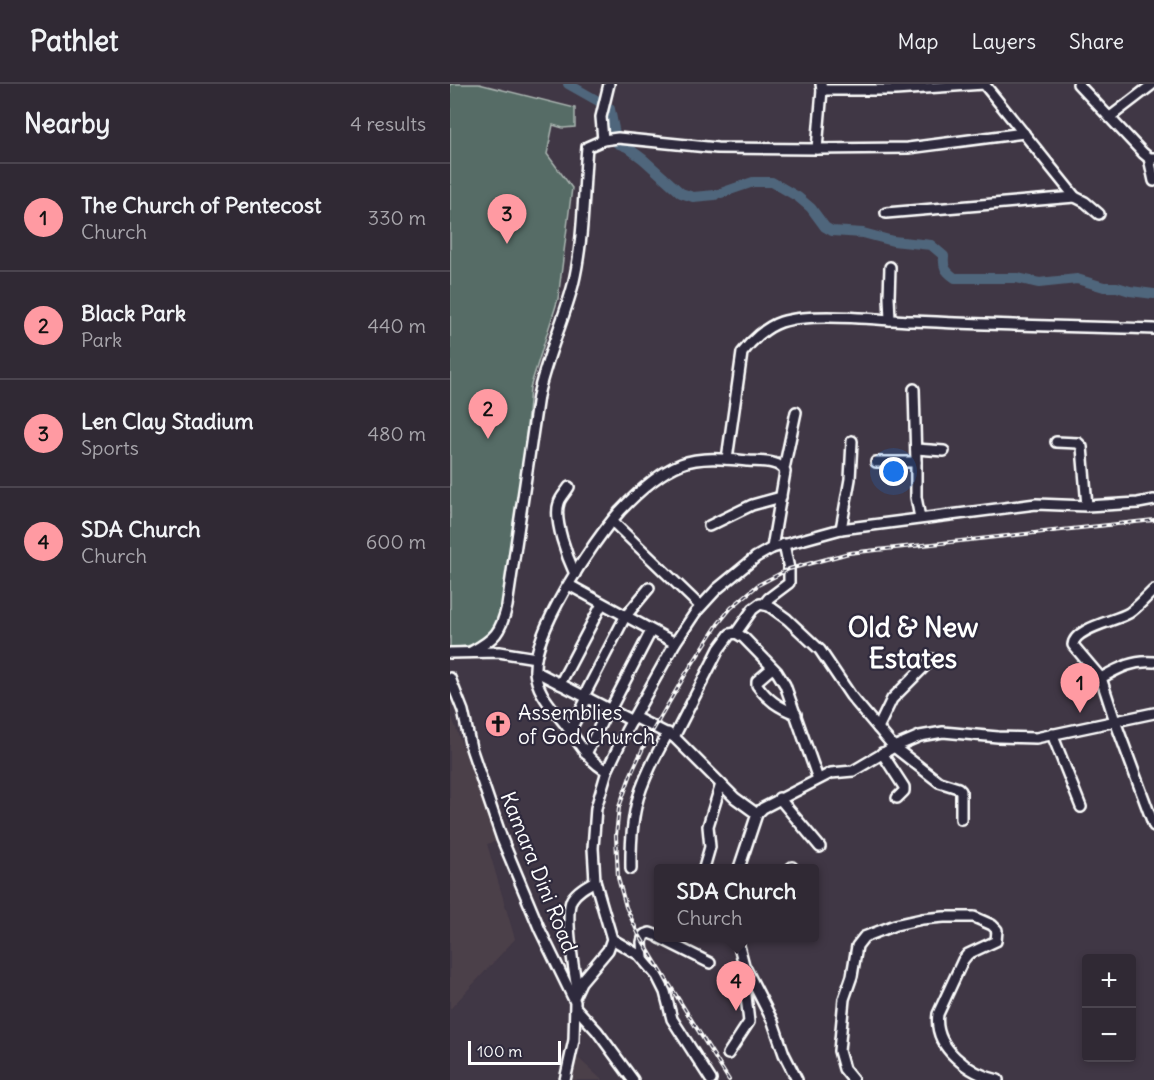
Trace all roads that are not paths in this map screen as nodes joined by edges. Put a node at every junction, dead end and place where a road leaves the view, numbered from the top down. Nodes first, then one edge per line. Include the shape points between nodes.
1 (609, 84) edge
2 (984, 84) edge
3 (1078, 84) edge
4 (1152, 84) edge
5 (822, 87) edge
6 (1110, 117) junction
7 (1024, 133) junction
8 (603, 140) junction
9 (817, 149) junction
10 (1151, 158) edge
11 (1154, 181) edge
12 (1075, 197) junction
13 (886, 213) dead end
14 (1099, 214) dead end
15 (890, 267) dead end
16 (890, 320) junction
17 (1154, 329) edge
18 (914, 389) dead end
19 (796, 412) dead end
20 (852, 441) dead end
21 (1056, 442) dead end
22 (916, 449) junction
23 (944, 451) dead end
24 (727, 459) junction
25 (876, 462) dead end
26 (916, 462) junction
27 (784, 469) junction
28 (569, 487) dead end
29 (781, 497) junction
30 (1154, 500) edge
31 (1087, 506) junction
32 (920, 518) junction
33 (612, 521) junction
34 (708, 526) dead end
35 (841, 529) junction
36 (784, 544) junction
37 (772, 548) junction
38 (575, 574) junction
39 (569, 585) junction
40 (649, 588) dead end
41 (1154, 590) edge
42 (602, 603) junction
43 (764, 604) junction
44 (700, 606) junction
45 (625, 617) junction
46 (651, 631) junction
47 (736, 633) junction
48 (675, 644) junction
49 (471, 652) junction
50 (450, 653) edge
51 (536, 658) junction
52 (932, 659) dead end
53 (1154, 662) edge
54 (772, 668) junction
55 (535, 671) junction
56 (450, 678) edge
57 (1101, 678) junction
58 (560, 684) junction
59 (585, 697) junction
60 (609, 709) junction
61 (1154, 712) edge
62 (796, 714) junction
63 (633, 719) junction
64 (1115, 721) junction
65 (878, 728) junction
66 (570, 731) junction
67 (1052, 734) junction
68 (670, 735) junction
69 (894, 747) junction
70 (882, 753) junction
71 (586, 754) junction
72 (607, 771) junction
73 (818, 779) junction
74 (721, 784) junction
75 (779, 798) junction
76 (897, 798) dead end
77 (1081, 807) dead end
78 (757, 814) junction
79 (961, 819) dead end
80 (1154, 825) edge
81 (820, 847) dead end
82 (705, 864) edge
83 (740, 864) edge
84 (631, 869) dead end
85 (594, 881) junction
86 (654, 935) edge
87 (612, 939) junction
88 (669, 942) edge
89 (738, 942) edge
90 (643, 958) junction
91 (710, 963) dead end
92 (744, 965) junction
93 (575, 993) junction
94 (576, 1008) junction
95 (728, 1054) dead end
96 (565, 1080) edge
97 (633, 1080) edge
98 (711, 1080) edge
99 (797, 1080) edge
100 (853, 1080) edge
101 (998, 1080) edge

1 - 8 street via 601,117
2 - 5 street via 895,90
2 - 7 street
3 - 6 street
4 - 6 street
5 - 9 street
6 - 10 street
7 - 9 street via 908,148
7 - 12 street
8 - 9 street via 618,138 717,148
8 - 49 street via 586,147 576,272 542,375 504,620 493,639
10 - 11 street
12 - 13 street
12 - 14 street
15 - 16 street
16 - 17 street
16 - 24 street via 835,318 782,322 748,345 742,353
18 - 22 street
19 - 27 street
20 - 35 street
21 - 31 street via 1078,443 1082,447
22 - 23 street
22 - 26 street
24 - 27 street via 774,464
24 - 33 street via 692,460 669,469
25 - 26 street
26 - 32 street
27 - 29 street
28 - 38 street via 558,512
29 - 34 street via 752,505
29 - 37 street
30 - 31 street
31 - 32 street via 1036,504
32 - 35 street
33 - 38 street
33 - 44 street
35 - 36 street
36 - 37 street
36 - 43 street via 789,584
37 - 44 street via 736,572
38 - 39 street
39 - 42 street
39 - 51 street via 545,629
40 - 45 street
41 - 57 street via 1130,612 1092,627 1073,640
42 - 45 street
42 - 58 street
43 - 47 street via 753,609
43 - 65 street via 798,628 820,650
44 - 48 street
45 - 46 street
45 - 59 street
46 - 48 street
46 - 60 street
47 - 54 street
47 - 68 street via 730,634 719,649
48 - 63 street
49 - 50 street
49 - 51 street
51 - 55 street
52 - 65 street via 892,699
53 - 57 street via 1128,664
54 - 62 street via 785,685
54 - 62 street via 756,685 779,708
55 - 58 street
55 - 66 street via 539,688
56 - 93 street, Kamara Dini Road via 518,878 540,930
57 - 64 street
58 - 59 street
59 - 60 street
59 - 66 street
60 - 63 street
60 - 71 street
61 - 64 street
62 - 73 street
63 - 68 street
63 - 72 street
64 - 67 street
64 - 80 street
65 - 69 street
66 - 71 street
67 - 69 street via 1020,738 943,732
67 - 77 street
68 - 74 street
68 - 84 street via 639,792 632,822
69 - 70 street
69 - 79 street via 939,782 961,791
70 - 73 street via 853,771
70 - 76 street via 904,786
71 - 72 street
72 - 85 street via 596,808
73 - 75 street
74 - 78 street
74 - 82 street via 708,826
75 - 78 street
75 - 81 street
78 - 83 street
85 - 87 street
85 - 93 street via 570,904
86 - 90 street via 644,935
87 - 90 street
87 - 93 street
88 - 91 street
89 - 92 street
90 - 98 street via 662,983 672,1018
92 - 95 street via 749,1022
92 - 99 street
93 - 94 street, Kamara Dini Road
94 - 96 street, Kamara Dini Road
94 - 97 street
100 - 101 street via 844,1069 839,1051 844,999 860,941 870,933 922,919 974,917 997,930 996,941 963,960 938,1014 938,1024 945,1044 962,1063

